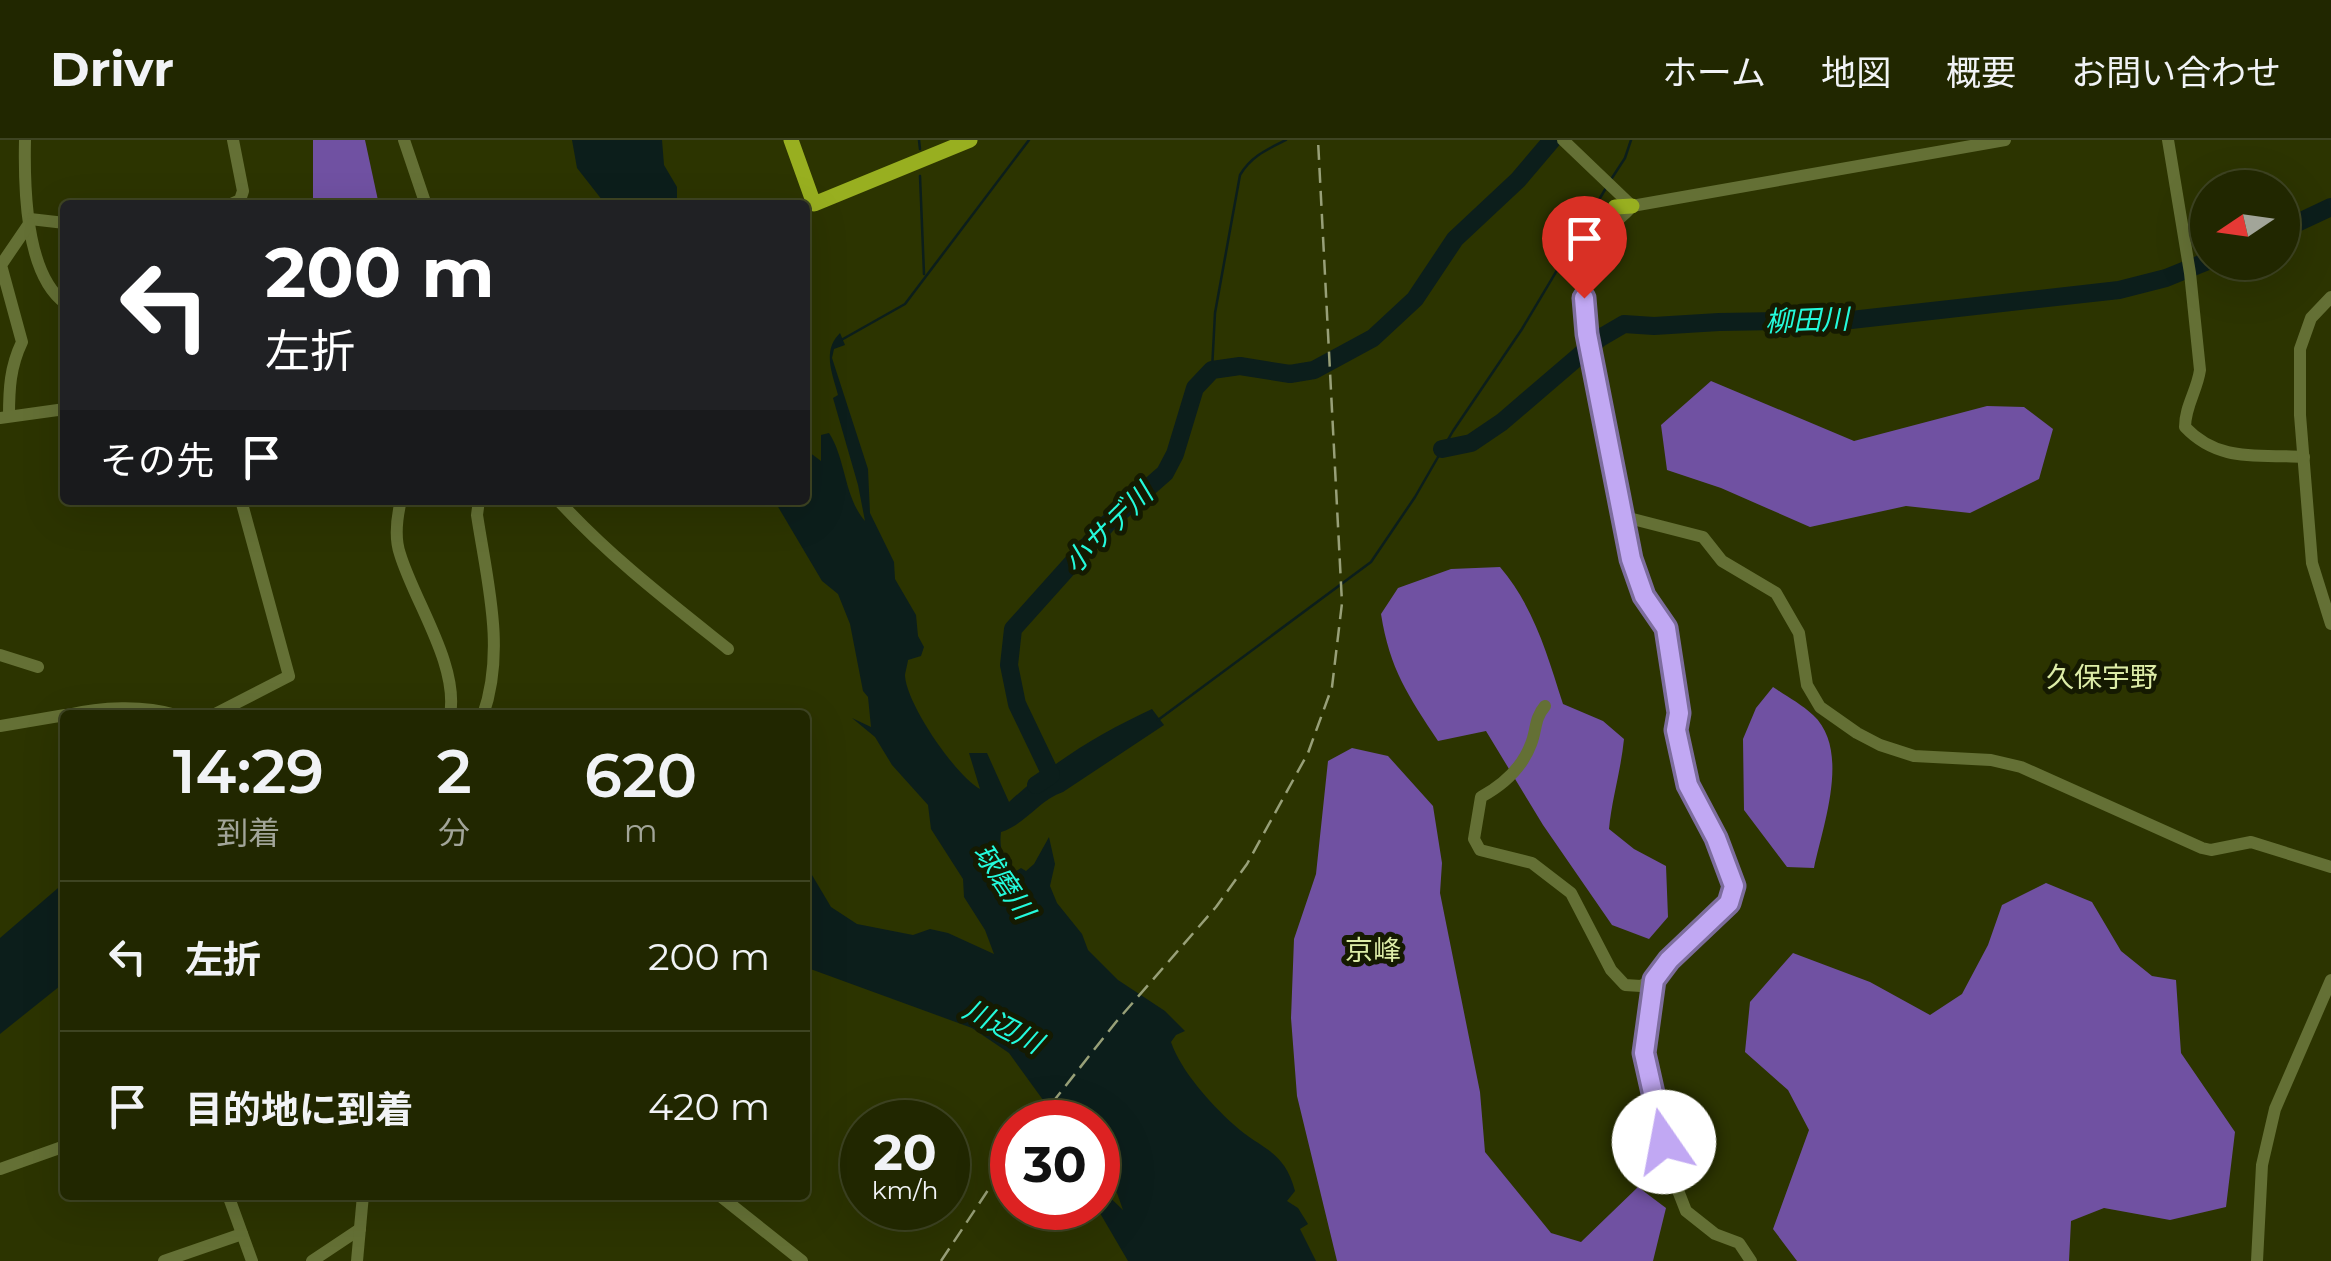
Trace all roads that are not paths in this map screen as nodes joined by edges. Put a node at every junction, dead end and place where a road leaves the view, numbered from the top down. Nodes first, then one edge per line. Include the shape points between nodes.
1 (25, 140) edge
2 (234, 140) edge
3 (404, 140) edge
4 (792, 140) edge
5 (970, 140) edge
6 (1563, 140) edge
7 (2005, 140) edge
8 (2168, 140) edge
9 (240, 200) edge
10 (424, 200) edge
11 (808, 200) edge
12 (810, 205) edge
13 (1624, 206) junction
14 (30, 221) junction
15 (60, 222) edge
16 (2, 285) edge
17 (2331, 296) edge
18 (60, 298) edge
19 (60, 410) edge
20 (4, 417) edge
21 (2304, 456) junction
22 (242, 505) edge
23 (400, 505) edge
24 (478, 505) edge
25 (563, 505) edge
26 (1622, 516) junction
27 (2331, 624) edge
28 (728, 649) dead end
29 (0, 656) edge
30 (38, 667) dead end
31 (1545, 706) dead end
32 (119, 710) edge
33 (160, 710) edge
34 (224, 710) edge
35 (450, 710) edge
36 (485, 710) edge
37 (60, 716) edge
38 (0, 726) edge
39 (2331, 867) edge
40 (1654, 980) junction
41 (2331, 980) edge
42 (60, 1148) edge
43 (0, 1168) edge
44 (230, 1200) edge
45 (363, 1200) edge
46 (725, 1200) edge
47 (360, 1229) junction
48 (242, 1234) junction
49 (164, 1261) edge
50 (252, 1261) edge
51 (312, 1261) edge
52 (357, 1261) edge
53 (802, 1261) edge
54 (1750, 1261) edge
55 (2257, 1261) edge

1 - 14 street
2 - 9 street
3 - 10 street
4 - 11 main road
5 - 12 main road
6 - 13 street
7 - 13 street
8 - 21 street via 2199,348 2198,384 2185,410 2185,428 2215,451
13 - 26 street via 1600,235 1584,298
14 - 15 street
14 - 16 street via 2,265
14 - 18 street via 40,270
16 - 20 street via 22,342
17 - 21 street via 2311,318 2300,350
19 - 20 street
21 - 27 street via 2312,563
22 - 34 street via 289,676
23 - 35 street via 398,550 450,682
24 - 36 street via 495,647
25 - 28 street
26 - 39 street via 1703,537 1722,562 1776,593 1799,632 1807,685 1820,706 1880,745 1914,756 2020,767 2202,848 2251,842
26 - 40 street via 1644,596 1666,628 1688,785 1734,886 1729,903
29 - 30 street
31 - 40 street via 1510,778 1482,797 1474,839 1480,850 1532,863 1571,893 1610,970 1625,985
32 - 33 street
37 - 38 street
40 - 54 street via 1644,1053 1676,1190 1686,1212 1739,1243
41 - 55 street via 2274,1109 2262,1165
42 - 43 street
44 - 48 street
45 - 47 street
46 - 53 street
47 - 51 street
47 - 52 street
48 - 49 street
48 - 50 street

